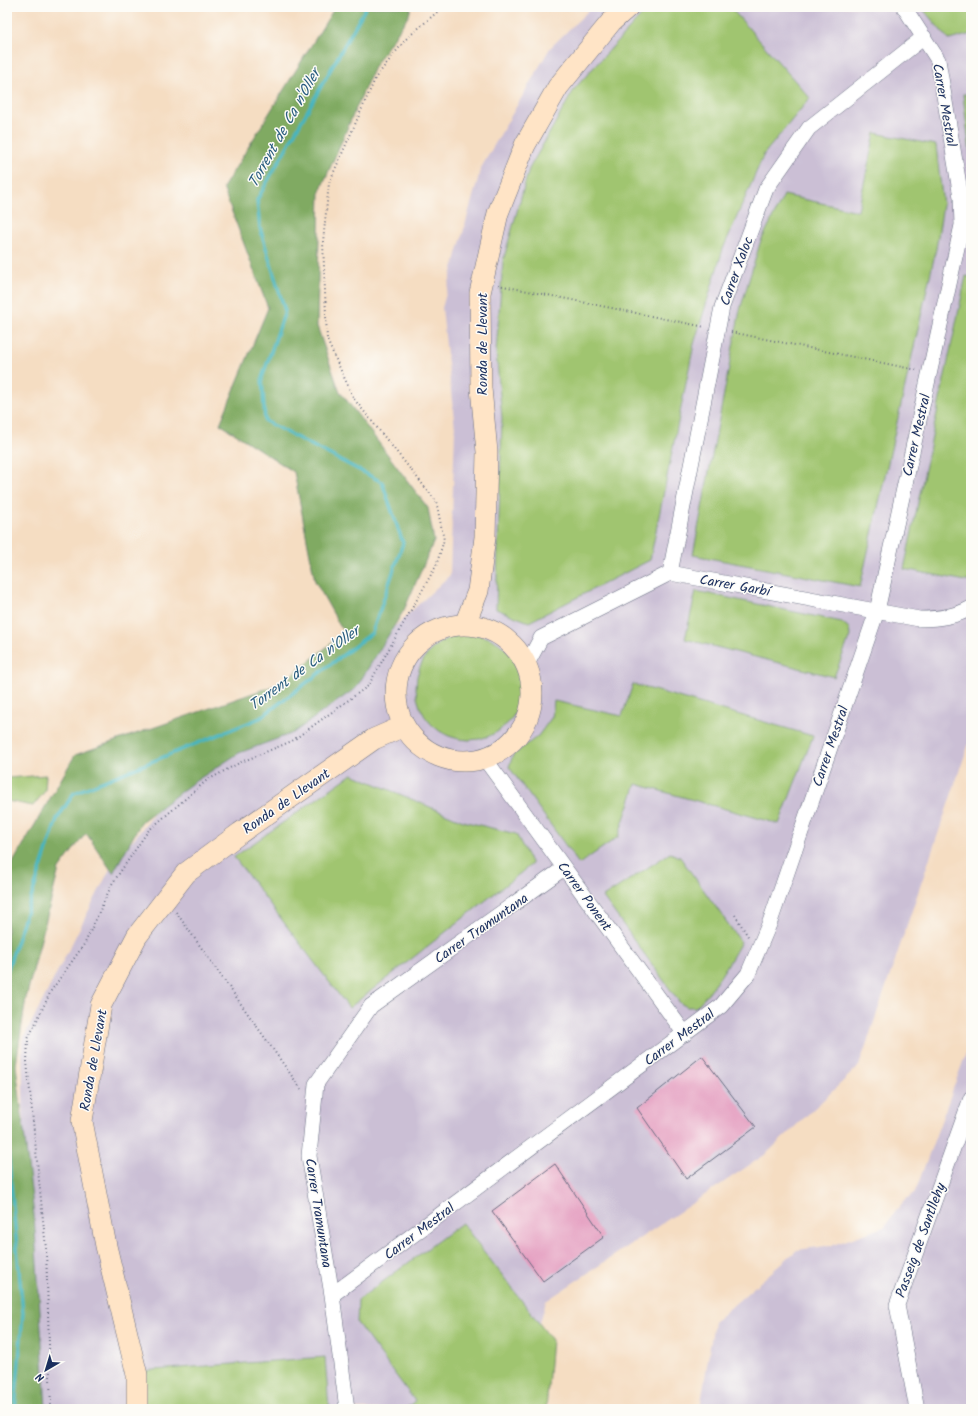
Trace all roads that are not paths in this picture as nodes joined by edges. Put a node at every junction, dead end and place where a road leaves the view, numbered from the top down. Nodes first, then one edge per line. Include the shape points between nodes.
1 (628, 7) edge
2 (904, 7) edge
3 (924, 37) junction
4 (670, 573) junction
5 (971, 608) edge
6 (877, 611) junction
7 (465, 624) junction
8 (527, 664) junction
9 (404, 726) junction
10 (485, 759) junction
11 (564, 868) junction
12 (685, 1034) junction
13 (971, 1098) edge
14 (332, 1295) junction
15 (137, 1409) edge
16 (347, 1409) edge
17 (917, 1409) edge

1 - 7 main road, Ronda de Llevant via 611,22 558,87 525,145 498,214 480,293 481,388 487,452 485,537 478,590
2 - 3 street, Carrer Mestral
3 - 4 street, Carrer Xaloc via 809,128 766,188 722,307
3 - 6 street, Carrer Mestral via 938,60 961,197 962,225
4 - 6 street, Carrer Garbí
4 - 8 street via 541,638
5 - 6 street, Carrer Garbí via 931,619
6 - 12 street, Carrer Mestral via 770,922 748,974 721,1006
7 - 8 main road via 488,628 501,636 513,644
7 - 9 main road via 445,626 414,644 401,664 395,690
8 - 10 main road via 533,700 529,717 517,738 506,748
9 - 10 main road via 419,745 438,756 462,762
9 - 15 main road, Ronda de Llevant via 374,739 186,873 136,936 101,1005 82,1121 106,1246 137,1375
10 - 11 street, Carrer Ponent
11 - 12 street, Carrer Ponent
11 - 14 street, Carrer Tramuntana via 371,1006 316,1084 308,1156
12 - 14 street, Carrer Mestral
13 - 17 street, Passeig de Santllehy via 897,1305
14 - 16 street, Carrer Tramuntana

